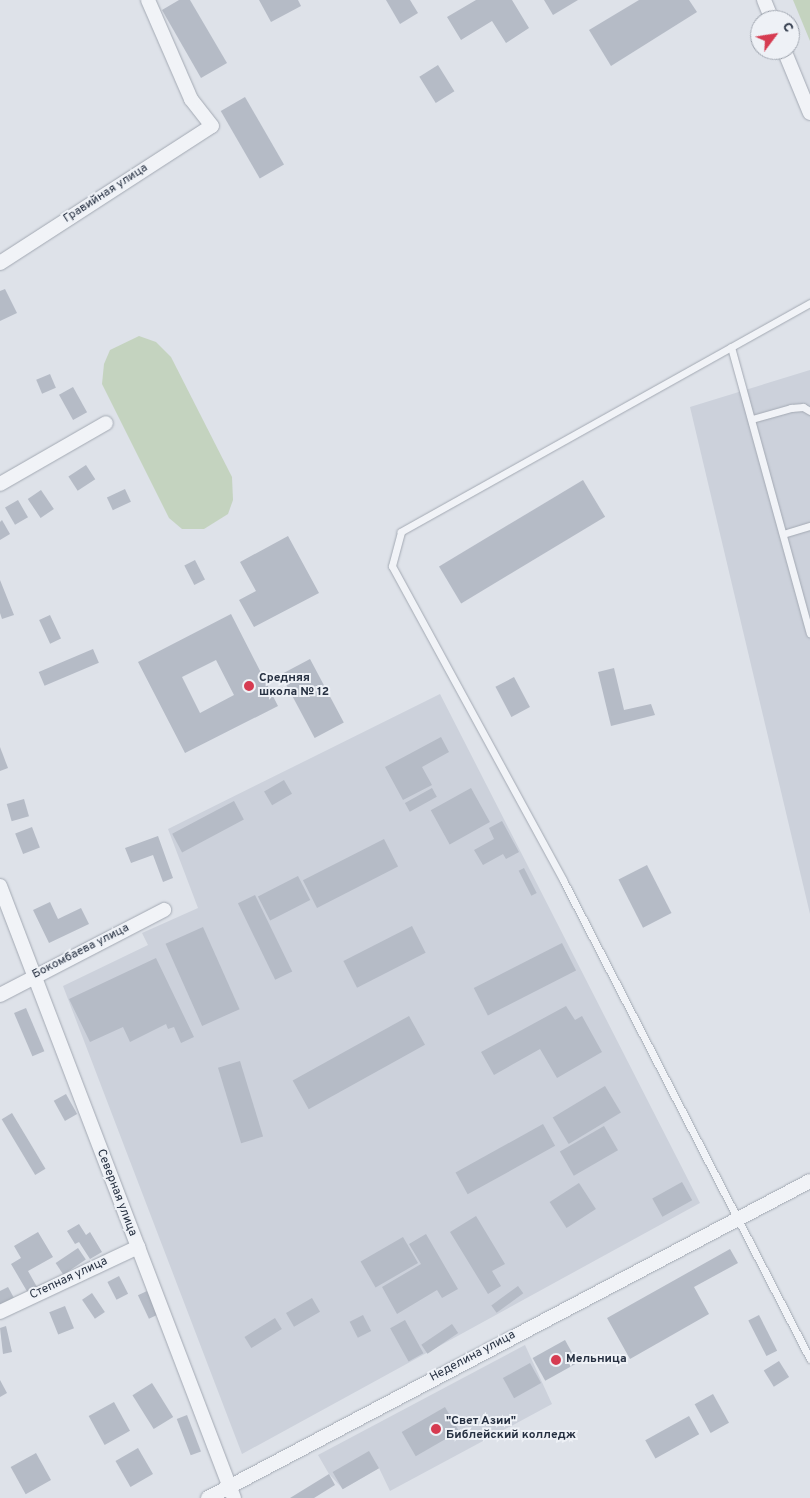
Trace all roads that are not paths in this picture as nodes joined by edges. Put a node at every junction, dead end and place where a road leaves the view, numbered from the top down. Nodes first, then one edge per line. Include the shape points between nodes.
1 (148, 0) edge
2 (788, 60) edge
3 (810, 113) edge
4 (0, 263) edge
5 (810, 303) edge
6 (731, 347) junction
7 (810, 411) edge
8 (752, 419) junction
9 (106, 423) dead end
10 (0, 484) edge
11 (810, 526) edge
12 (783, 534) junction
13 (810, 633) edge
14 (0, 886) edge
15 (164, 910) dead end
16 (33, 976) junction
17 (0, 995) edge
18 (810, 1181) edge
19 (738, 1217) junction
20 (138, 1247) junction
21 (0, 1312) edge
22 (810, 1359) edge
23 (232, 1492) edge
24 (208, 1498) edge

1 - 4 street, Гравийная улица via 191,99 212,126
2 - 3 street
5 - 6 lane
6 - 8 lane
6 - 19 lane via 401,532 392,566 563,880
7 - 8 lane via 803,407 791,408
8 - 12 lane
9 - 10 street
11 - 12 lane
12 - 13 lane
14 - 16 street, Северная улица
15 - 16 street, Бокомбаева улица
16 - 17 street, Бокомбаева улица
16 - 20 street, Северная улица
18 - 19 street, Неделина улица
19 - 22 lane
19 - 23 street, Неделина улица
20 - 21 street, Степная улица
20 - 23 street, Северная улица
23 - 24 street, Неделина улица

